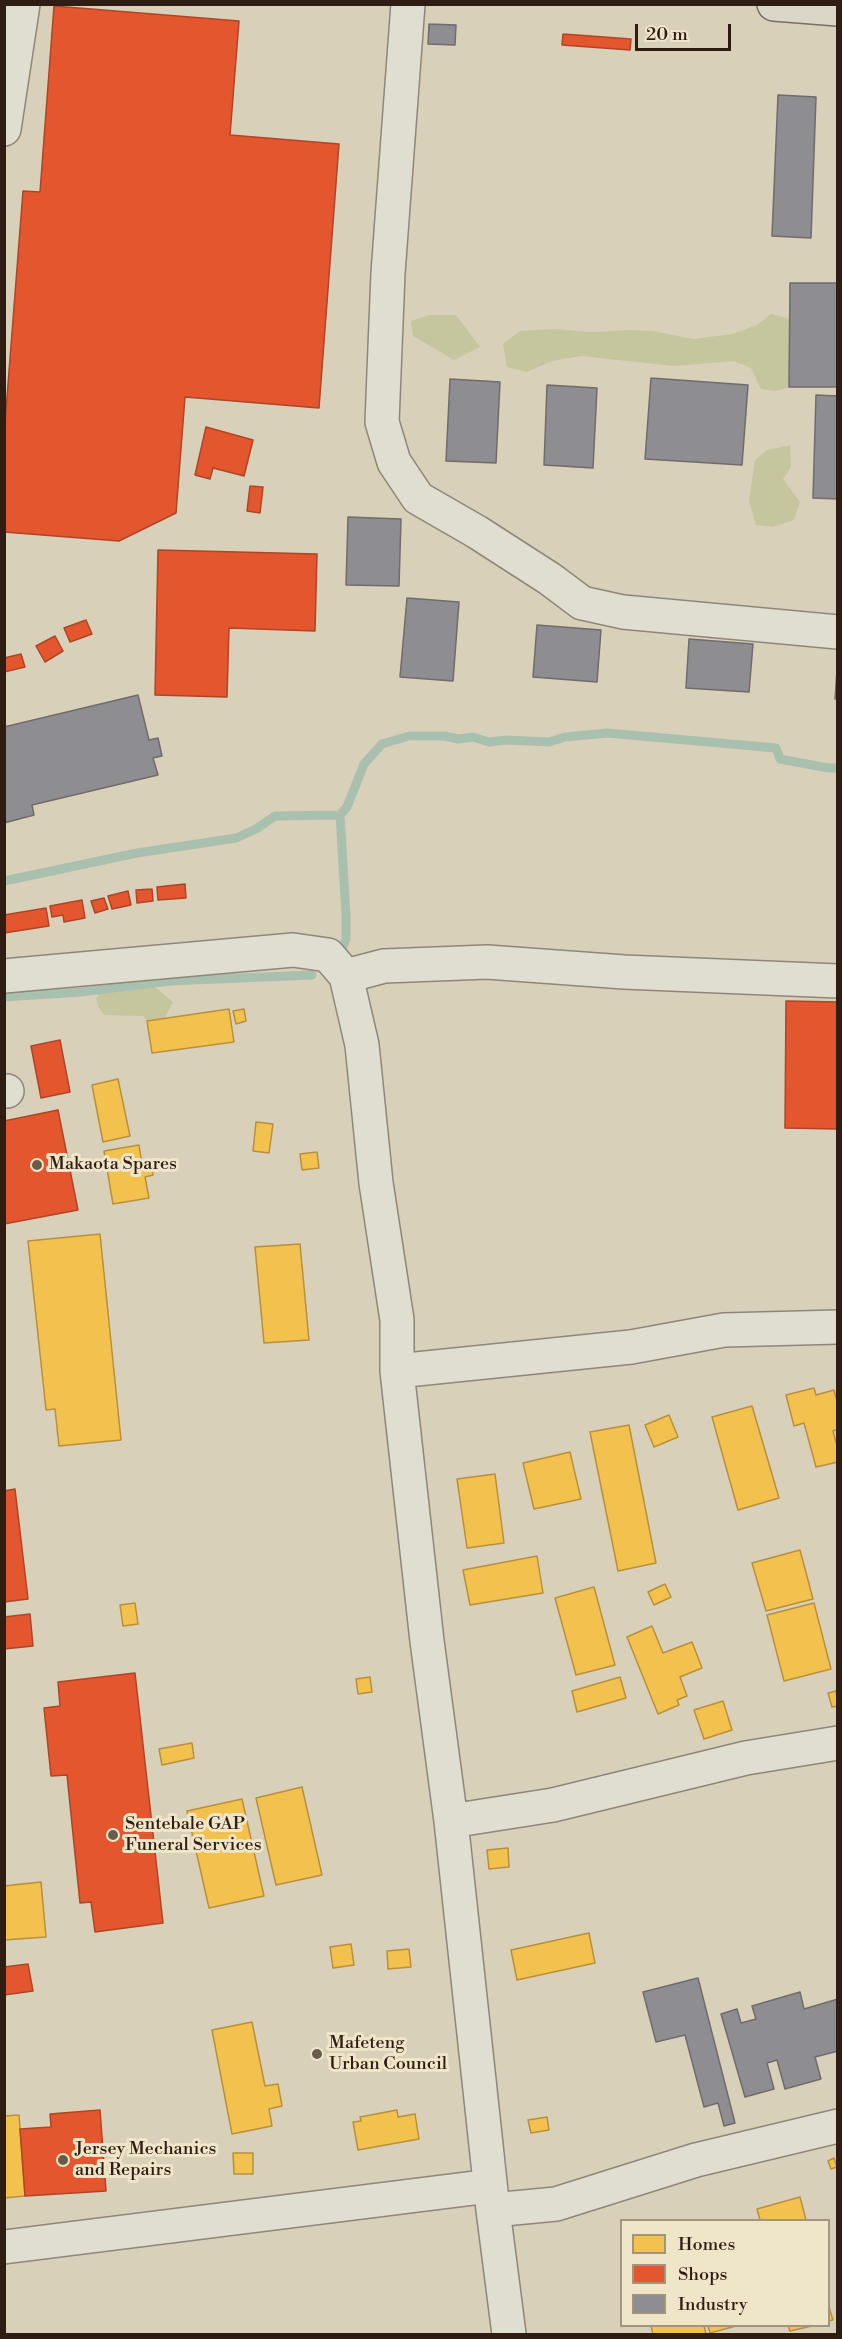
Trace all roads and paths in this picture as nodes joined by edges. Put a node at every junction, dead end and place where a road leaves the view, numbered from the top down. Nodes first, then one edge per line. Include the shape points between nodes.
1 (22, 4) edge
2 (408, 4) edge
3 (774, 4) edge
4 (837, 9) edge
5 (4, 129) edge
6 (837, 632) edge
7 (346, 975) junction
8 (4, 976) edge
9 (837, 981) edge
10 (837, 1327) edge
11 (397, 1371) junction
12 (837, 1743) edge
13 (451, 1821) junction
14 (837, 2126) edge
15 (492, 2198) junction
16 (4, 2247) edge
17 (509, 2334) edge

1 - 5 street
2 - 6 street via 388,273 382,422 394,462 418,498 477,532 582,603 623,612
3 - 4 main road
7 - 8 street via 328,955 293,950
7 - 9 street via 384,966 487,962
7 - 11 street via 362,1045 376,1184 397,1320
10 - 11 street via 724,1330 631,1347
11 - 13 street
12 - 13 street via 746,1758 553,1804
13 - 15 street
14 - 15 street via 696,2160 556,2204
15 - 16 street
15 - 17 street

